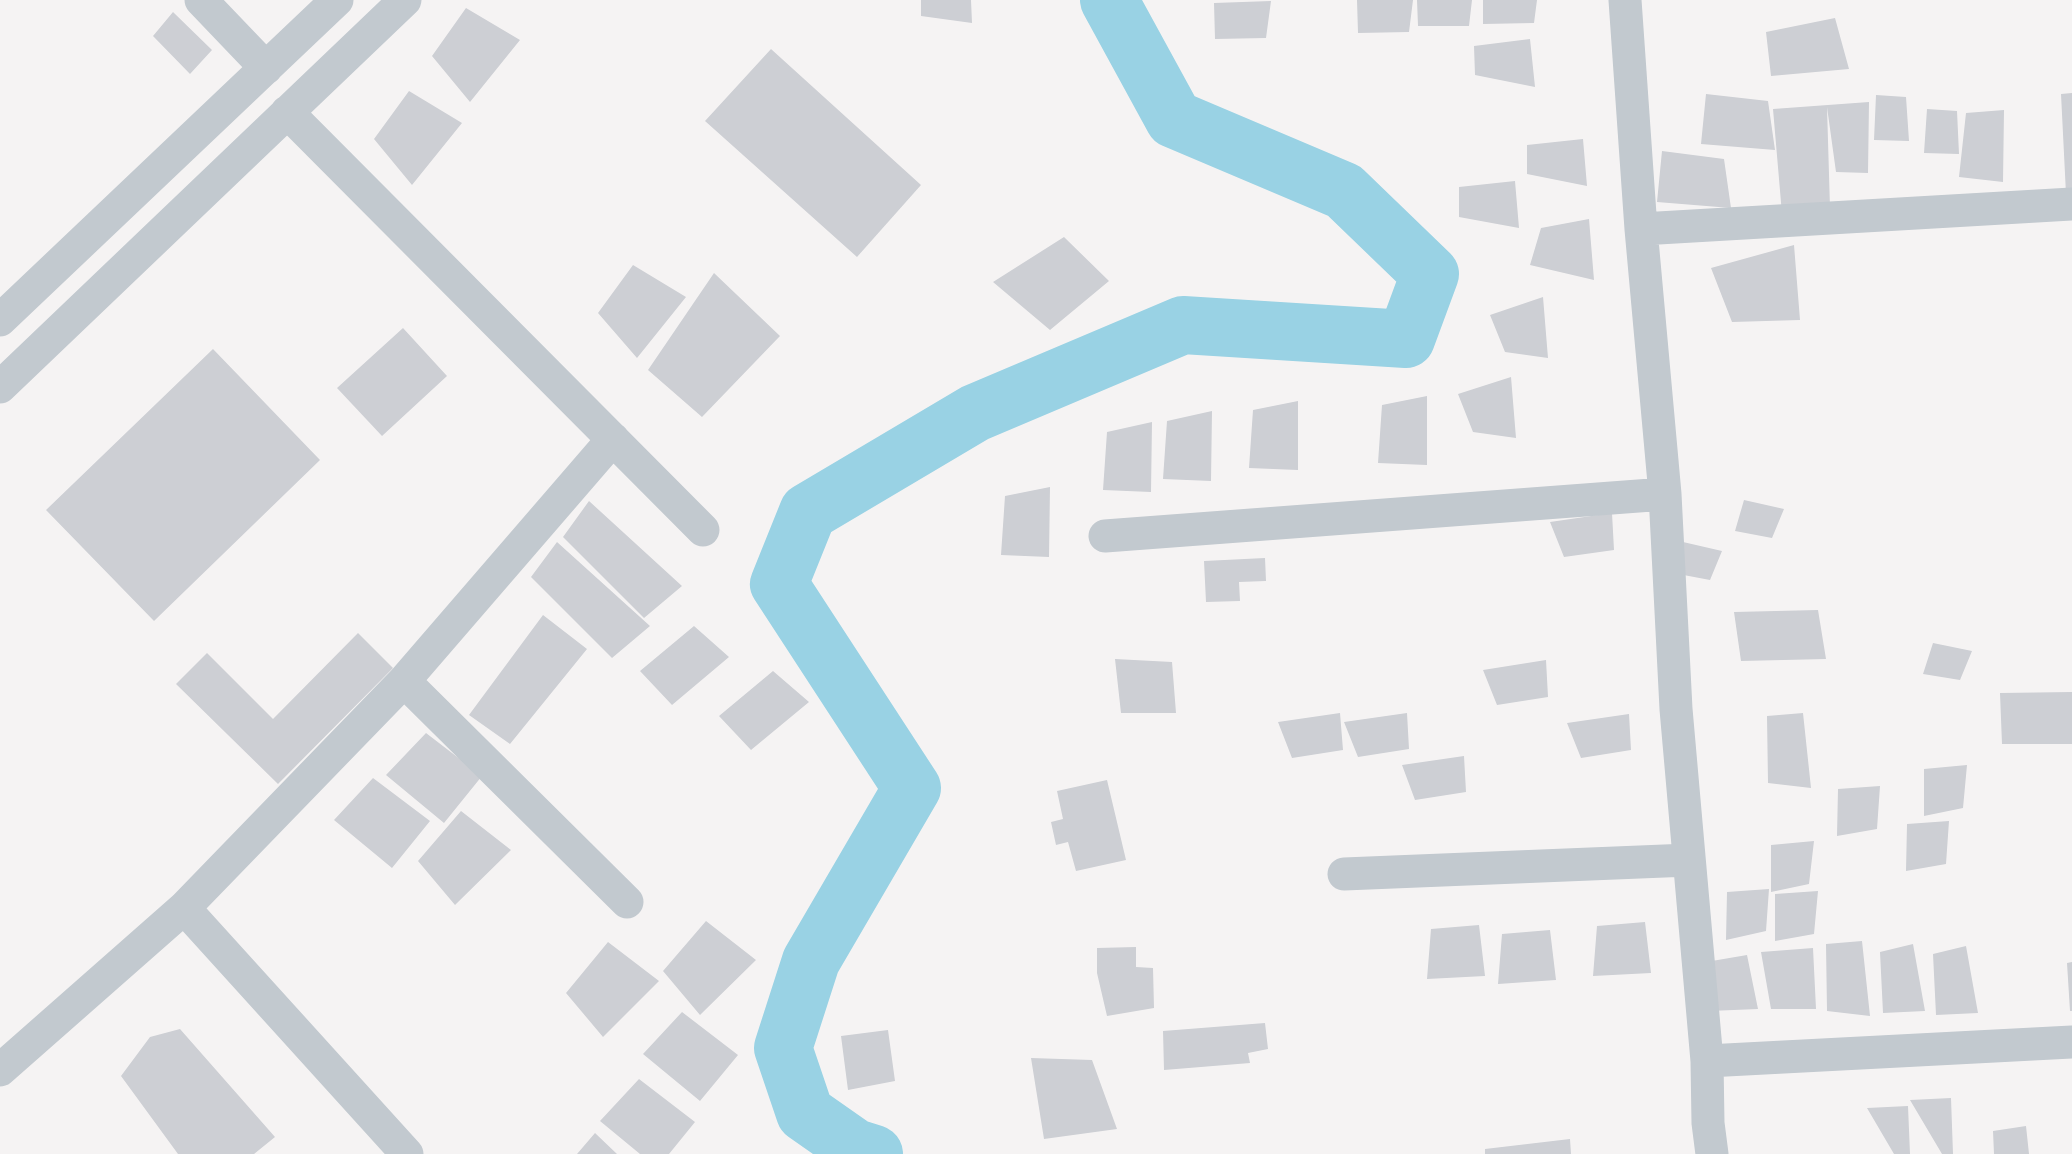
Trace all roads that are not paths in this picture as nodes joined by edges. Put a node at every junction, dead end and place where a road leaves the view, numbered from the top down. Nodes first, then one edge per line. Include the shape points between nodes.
1 (201, 0) edge
2 (337, 0) edge
3 (405, 0) edge
4 (1625, 0) edge
5 (266, 68) junction
6 (287, 112) junction
7 (2072, 204) edge
8 (1641, 229) junction
9 (0, 320) edge
10 (0, 387) edge
11 (613, 438) junction
12 (1665, 494) junction
13 (703, 530) dead end
14 (1105, 536) dead end
15 (404, 681) junction
16 (1689, 860) junction
17 (1344, 874) dead end
18 (627, 902) dead end
19 (184, 908) junction
20 (2072, 1042) edge
21 (1707, 1061) junction
22 (0, 1070) edge
23 (407, 1154) edge
24 (1712, 1154) edge

1 - 5 street
2 - 5 street
3 - 6 street
4 - 8 street
5 - 9 street
6 - 10 street
6 - 11 street
7 - 8 street
8 - 12 street
11 - 13 street
11 - 15 street
12 - 14 street
12 - 16 street via 1676,709
15 - 18 street
15 - 19 street
16 - 17 street
16 - 21 street
19 - 22 street
19 - 23 street
20 - 21 street
21 - 24 street

